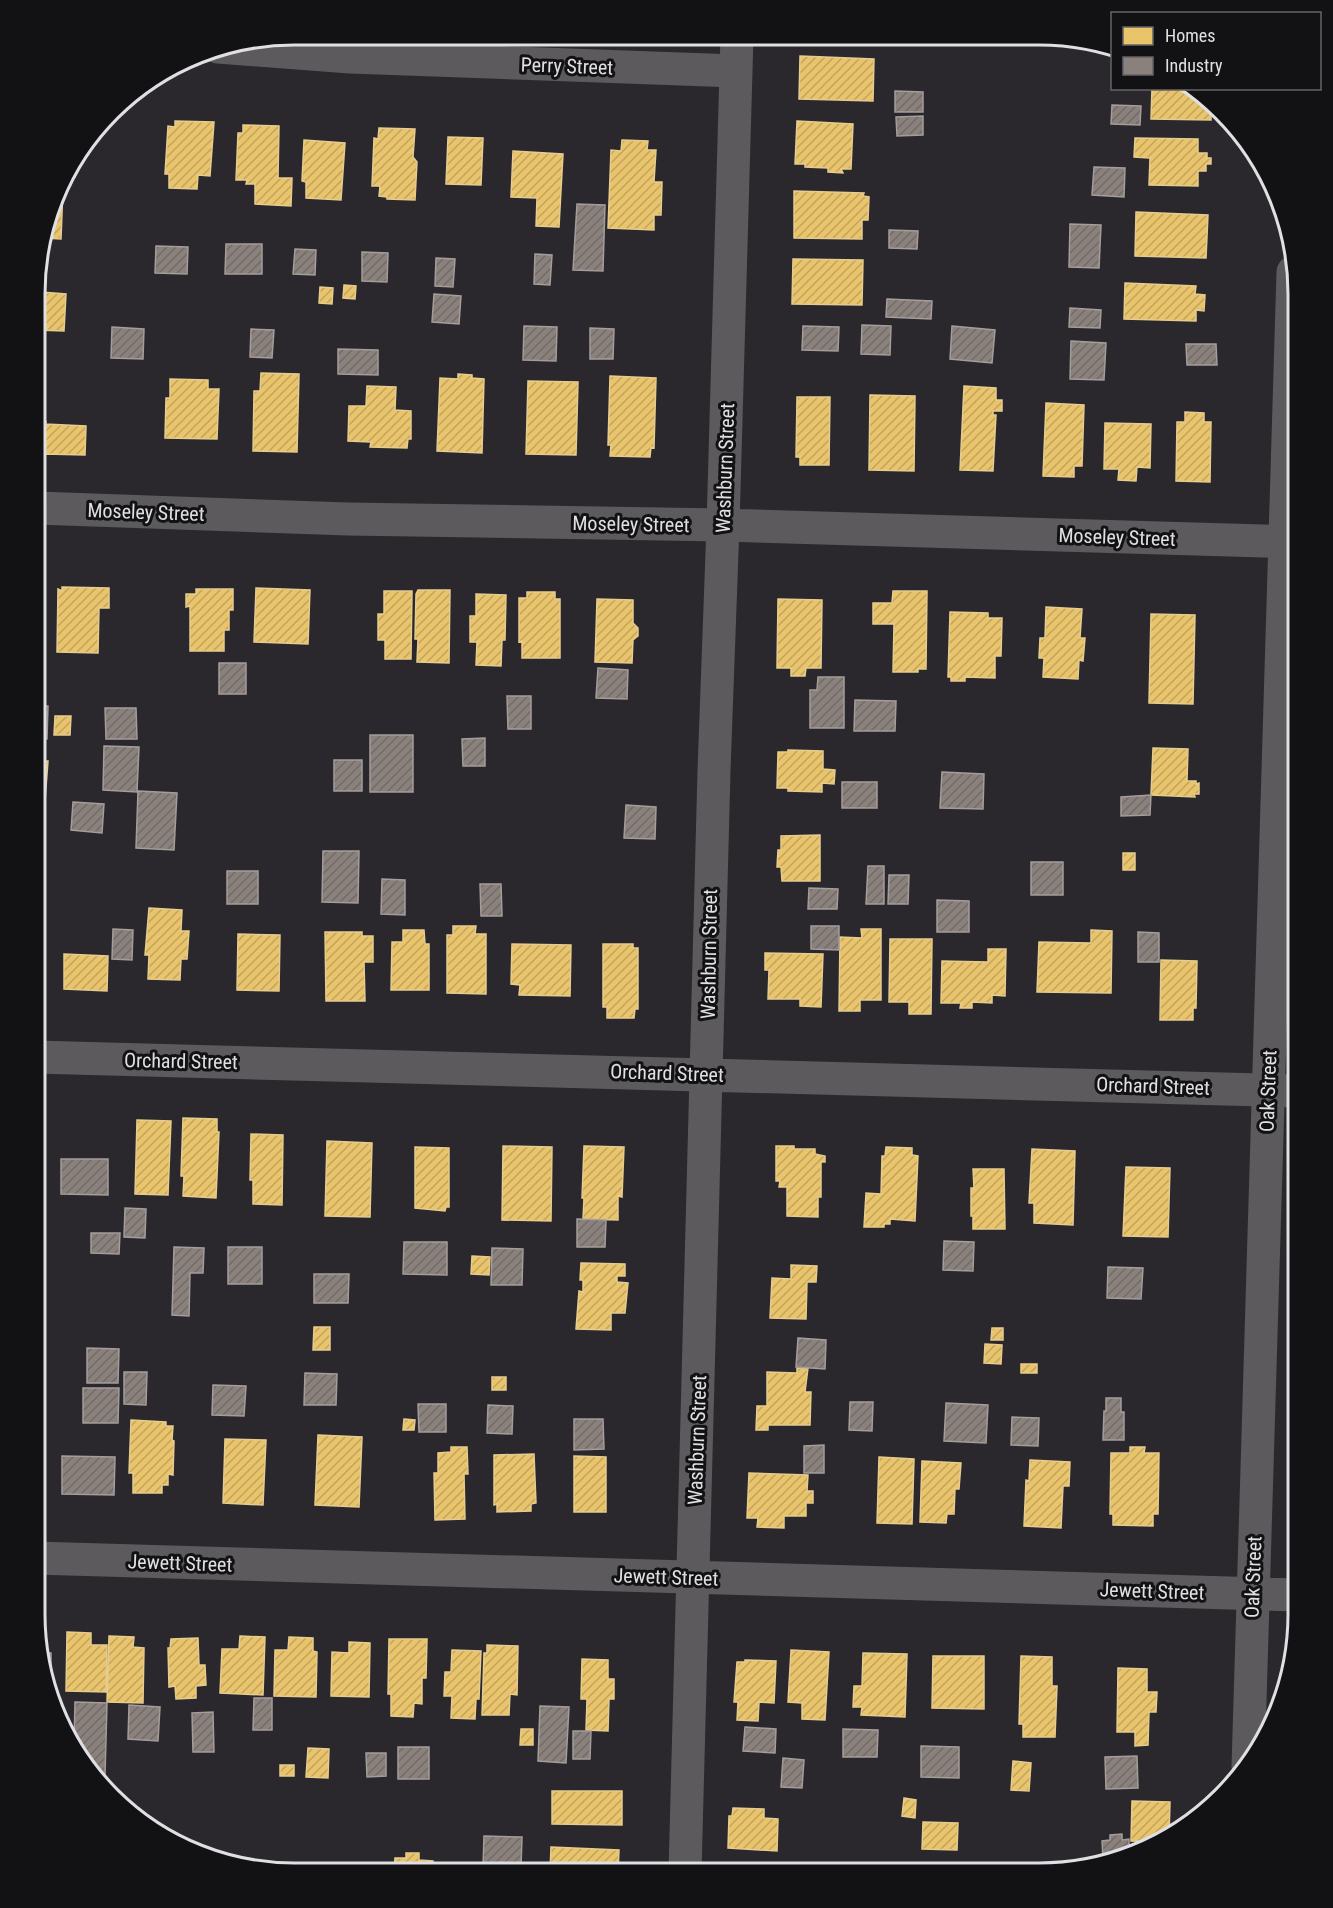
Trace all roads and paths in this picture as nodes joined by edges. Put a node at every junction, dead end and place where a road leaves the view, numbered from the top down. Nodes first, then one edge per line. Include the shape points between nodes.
1 (737, 45) edge
2 (249, 49) edge
3 (736, 71) junction
4 (45, 508) edge
5 (723, 525) junction
6 (1288, 541) edge
7 (1288, 785) edge
8 (45, 1057) edge
9 (707, 1075) junction
10 (1283, 1090) edge
11 (45, 1558) edge
12 (693, 1577) junction
13 (1252, 1593) junction
14 (1288, 1595) edge
15 (1248, 1749) edge
16 (685, 1863) edge

1 - 3 street, Washburn Street
2 - 3 street, Perry Street via 350,57
3 - 5 street, Washburn Street
4 - 5 street, Moseley Street
5 - 6 street, Moseley Street
5 - 9 street, Washburn Street
7 - 10 street, Oak Street
8 - 9 street, Orchard Street
9 - 10 street, Orchard Street
9 - 12 street, Washburn Street
10 - 13 street, Oak Street
11 - 12 street, Jewett Street
12 - 13 street, Jewett Street
12 - 16 street, Washburn Street
13 - 14 street, Jewett Street
13 - 15 street, Oak Street

